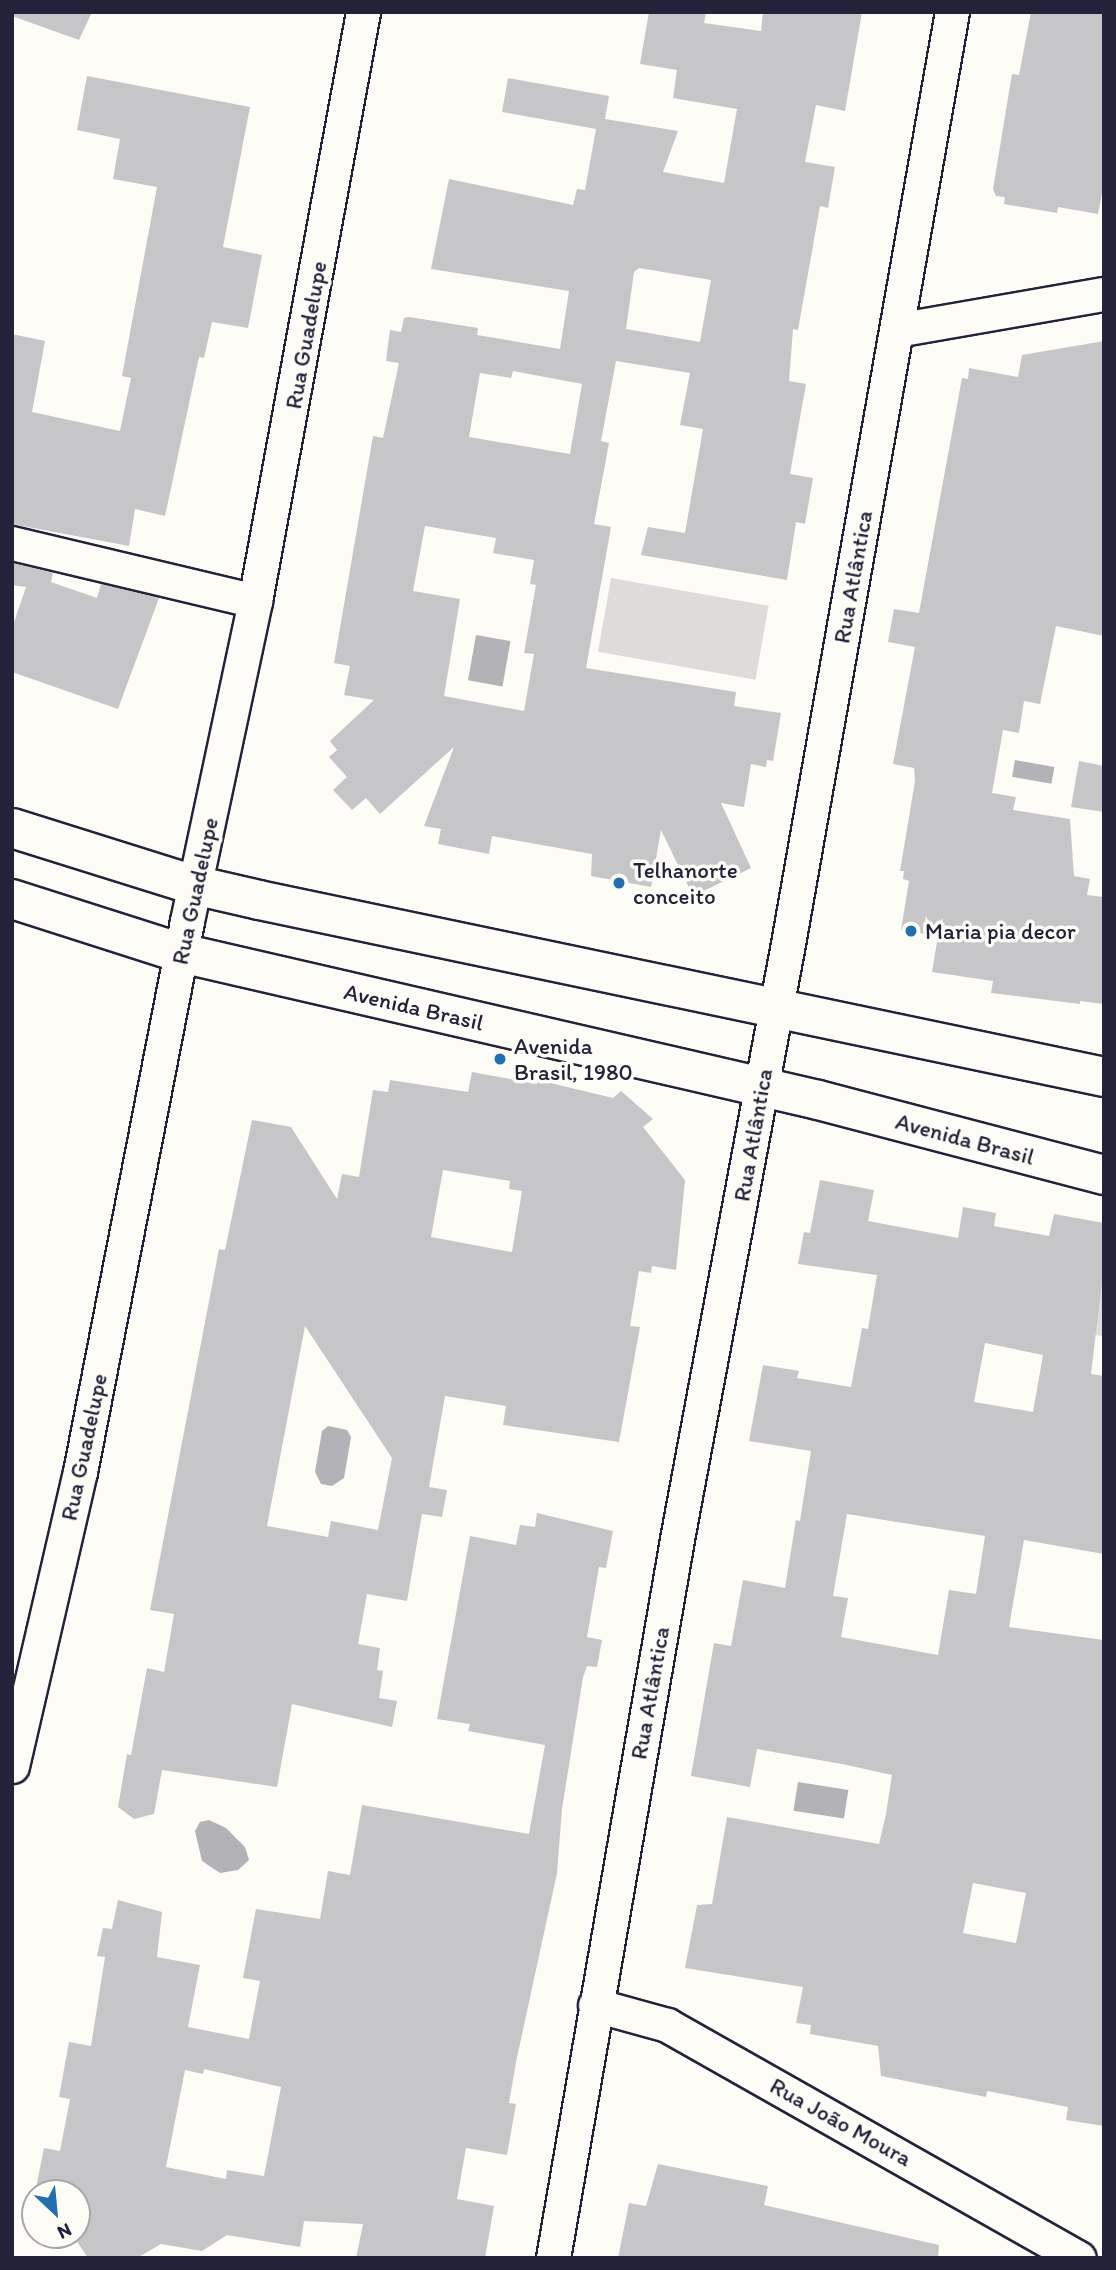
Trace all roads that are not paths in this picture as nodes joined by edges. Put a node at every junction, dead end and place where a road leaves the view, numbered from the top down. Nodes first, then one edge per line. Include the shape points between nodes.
1 (363, 12) edge
2 (952, 12) edge
3 (1104, 294) edge
4 (897, 330) junction
5 (12, 543) edge
6 (255, 601) junction
7 (12, 828) edge
8 (194, 885) junction
9 (12, 899) edge
10 (181, 953) junction
11 (776, 1006) junction
12 (1104, 1077) edge
13 (762, 1088) junction
14 (1104, 1175) edge
15 (12, 1766) edge
16 (595, 2005) junction
17 (554, 2258) edge
18 (1079, 2258) edge

1 - 6 street, Rua Guadelupe
2 - 4 street, Rua Atlântica
3 - 4 street
4 - 11 street, Rua Atlântica
5 - 6 street
6 - 8 street, Rua Guadelupe
7 - 8 main road
8 - 10 street, Rua Guadelupe
8 - 11 main road
9 - 10 main road, Avenida Brasil
10 - 13 main road, Avenida Brasil
10 - 15 street, Rua Guadelupe via 80,1472
11 - 12 main road
11 - 13 street, Rua Atlântica
13 - 14 main road, Avenida Brasil
13 - 16 street, Rua Atlântica
16 - 17 street, Rua Atlântica
16 - 18 street, Rua João Moura via 667,2025

